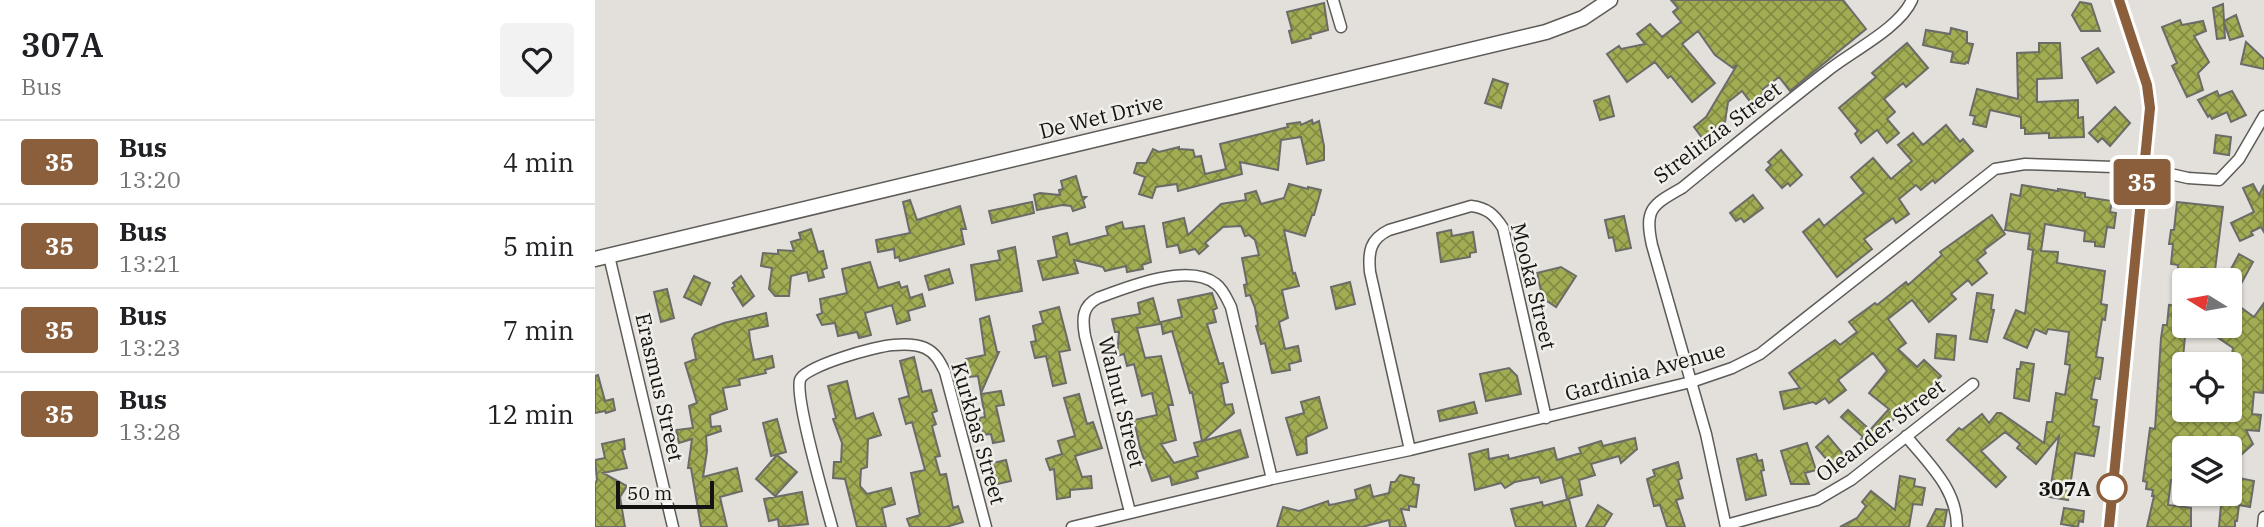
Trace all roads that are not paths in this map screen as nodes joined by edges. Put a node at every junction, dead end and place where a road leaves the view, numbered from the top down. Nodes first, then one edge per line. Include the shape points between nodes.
1 (1333, 0) edge
2 (1611, 0) edge
3 (1912, 0) edge
4 (2119, 0) edge
5 (1341, 27) dead end
6 (2264, 116) edge
7 (2144, 168) junction
8 (602, 257) edge
9 (1691, 382) junction
10 (1973, 384) dead end
11 (1546, 418) junction
12 (1906, 436) junction
13 (1410, 450) junction
14 (1272, 479) junction
15 (1130, 513) junction
16 (2264, 517) edge
17 (1726, 526) edge
18 (673, 527) edge
19 (832, 527) edge
20 (986, 527) edge
21 (1072, 527) edge
22 (1958, 527) edge
23 (2109, 527) edge
24 (2263, 527) edge

1 - 5 street
2 - 8 street, De Wet Drive via 1583,18 1546,32
3 - 9 street, Strelitzia Street via 1904,14 1651,210 1651,245
4 - 7 street via 2147,85 2150,119
6 - 7 street, Gardinia Avenue via 2239,159 2219,180
7 - 9 street, Gardinia Avenue via 2025,164 1995,169 1760,354
7 - 23 street
8 - 18 street, Erasmus Street
9 - 11 street, Gardinia Avenue
9 - 17 street
10 - 12 street, Oleander Street
11 - 13 street, Gardinia Avenue
11 - 13 street, Mooka Street via 1503,228 1484,208 1471,206 1378,235 1368,255
12 - 17 street, Oleander Street via 1851,480 1817,500
12 - 22 street via 1948,487
13 - 14 street, Gardinia Avenue
14 - 15 street, Gardinia Avenue
14 - 15 street, Walnut Street via 1225,294 1207,279 1167,276 1098,298 1089,302 1084,312 1085,336
15 - 21 street, Gardinia Avenue
16 - 24 street
19 - 20 street, Kurkbas Street via 801,403 800,378 830,362 875,348 916,345 934,353 945,372

